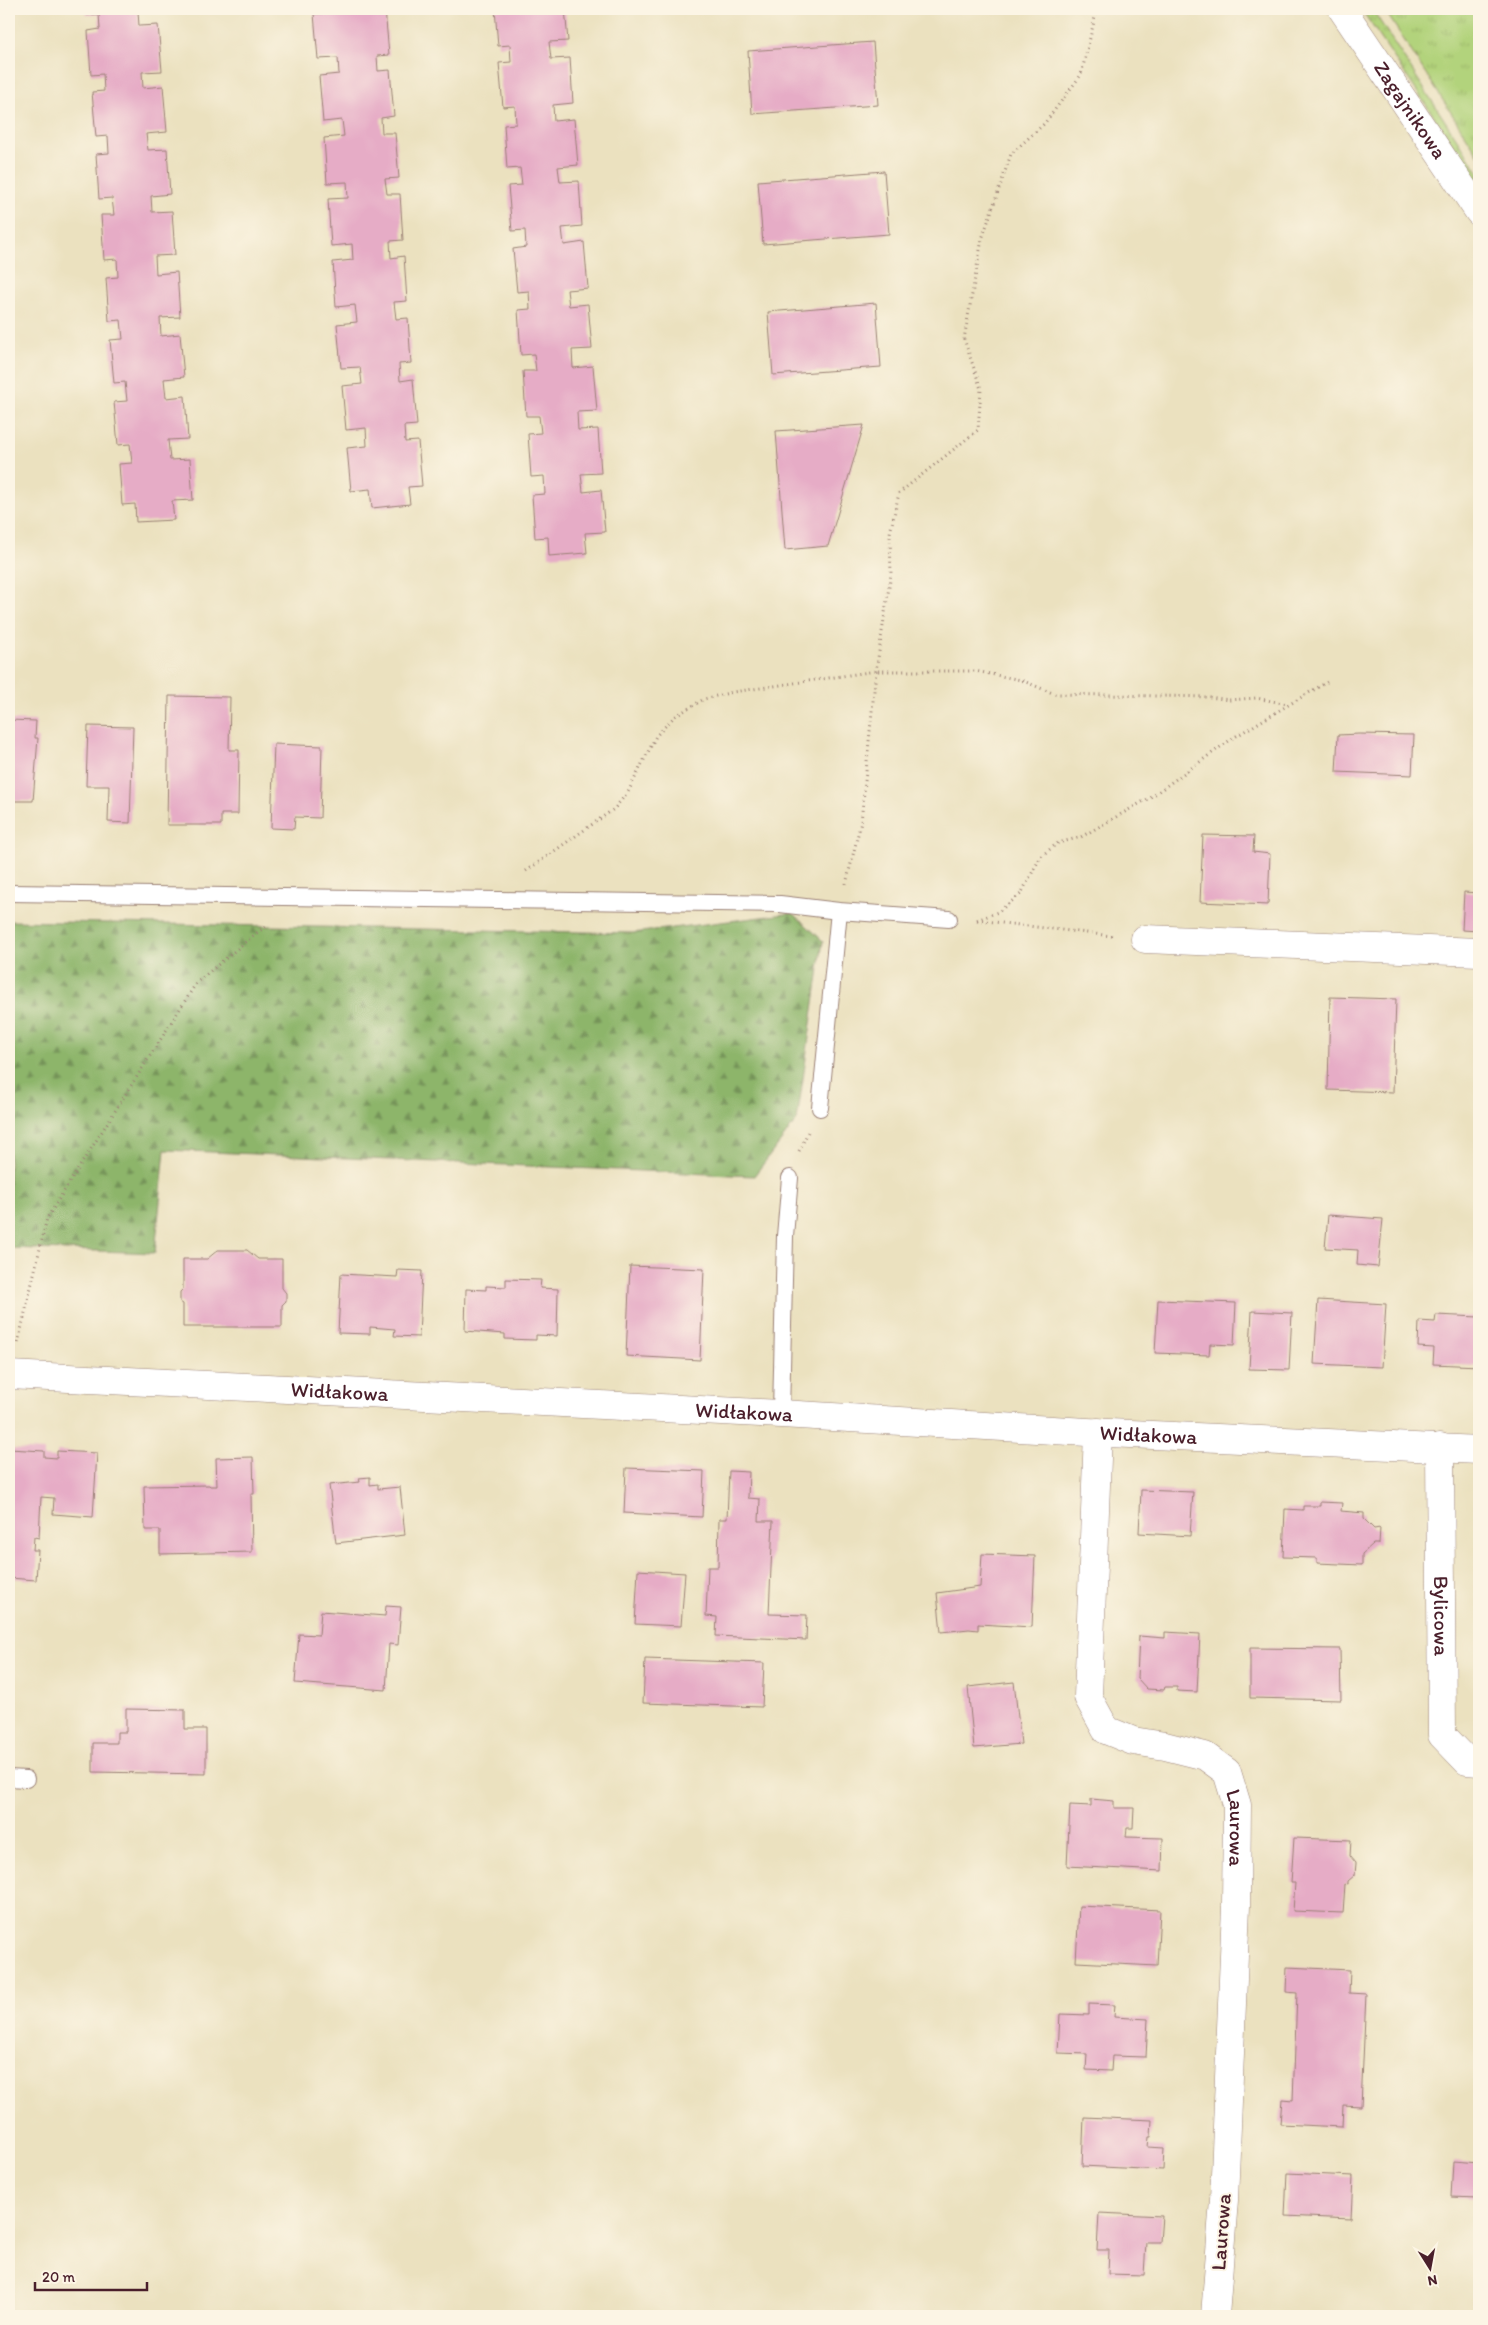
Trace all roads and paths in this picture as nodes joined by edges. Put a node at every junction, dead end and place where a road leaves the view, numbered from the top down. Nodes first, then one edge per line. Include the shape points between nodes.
1 (1097, 9) edge
2 (1342, 9) edge
3 (1479, 212) edge
4 (876, 671) junction
5 (1327, 682) dead end
6 (1288, 704) junction
7 (9, 893) edge
8 (482, 901) junction
9 (839, 911) junction
10 (949, 919) dead end
11 (276, 923) dead end
12 (1145, 939) joint
13 (1479, 952) edge
14 (820, 1108) joint
15 (790, 1178) joint
16 (10, 1375) edge
17 (781, 1414) junction
18 (1098, 1432) junction
19 (1440, 1447) junction
20 (1479, 1450) edge
21 (1479, 1762) edge
22 (9, 1778) edge
23 (26, 1779) dead end
24 (1215, 2316) edge

1 - 4 path via 1081,75 1044,124 1011,154 986,229 964,339 982,389 978,430 899,493 890,533 890,574
2 - 3 street, Zagajnikowa
4 - 6 path via 975,671 1020,680 1055,694 1229,700 1256,698
4 - 8 path via 733,692 704,700 674,717 656,736 628,792 614,808
4 - 9 path via 861,822
5 - 6 path
6 - 12 path via 1232,738 1151,797 1081,837 1058,843 1041,856 1021,894 998,912 976,920
7 - 8 lane
8 - 9 lane via 780,904
9 - 10 lane
9 - 14 lane
11 - 16 path via 259,931 197,982 47,1218
12 - 13 street
14 - 15 path
15 - 17 lane via 785,1236
16 - 17 street, Widłakowa
17 - 18 street, Widłakowa
18 - 19 street, Widłakowa
18 - 24 street, Laurowa via 1088,1697 1106,1730 1133,1741 1205,1756 1227,1772 1237,1805 1224,2200
19 - 20 street, Widłakowa
19 - 21 street, Bylicowa via 1442,1735 1466,1761
22 - 23 lane

